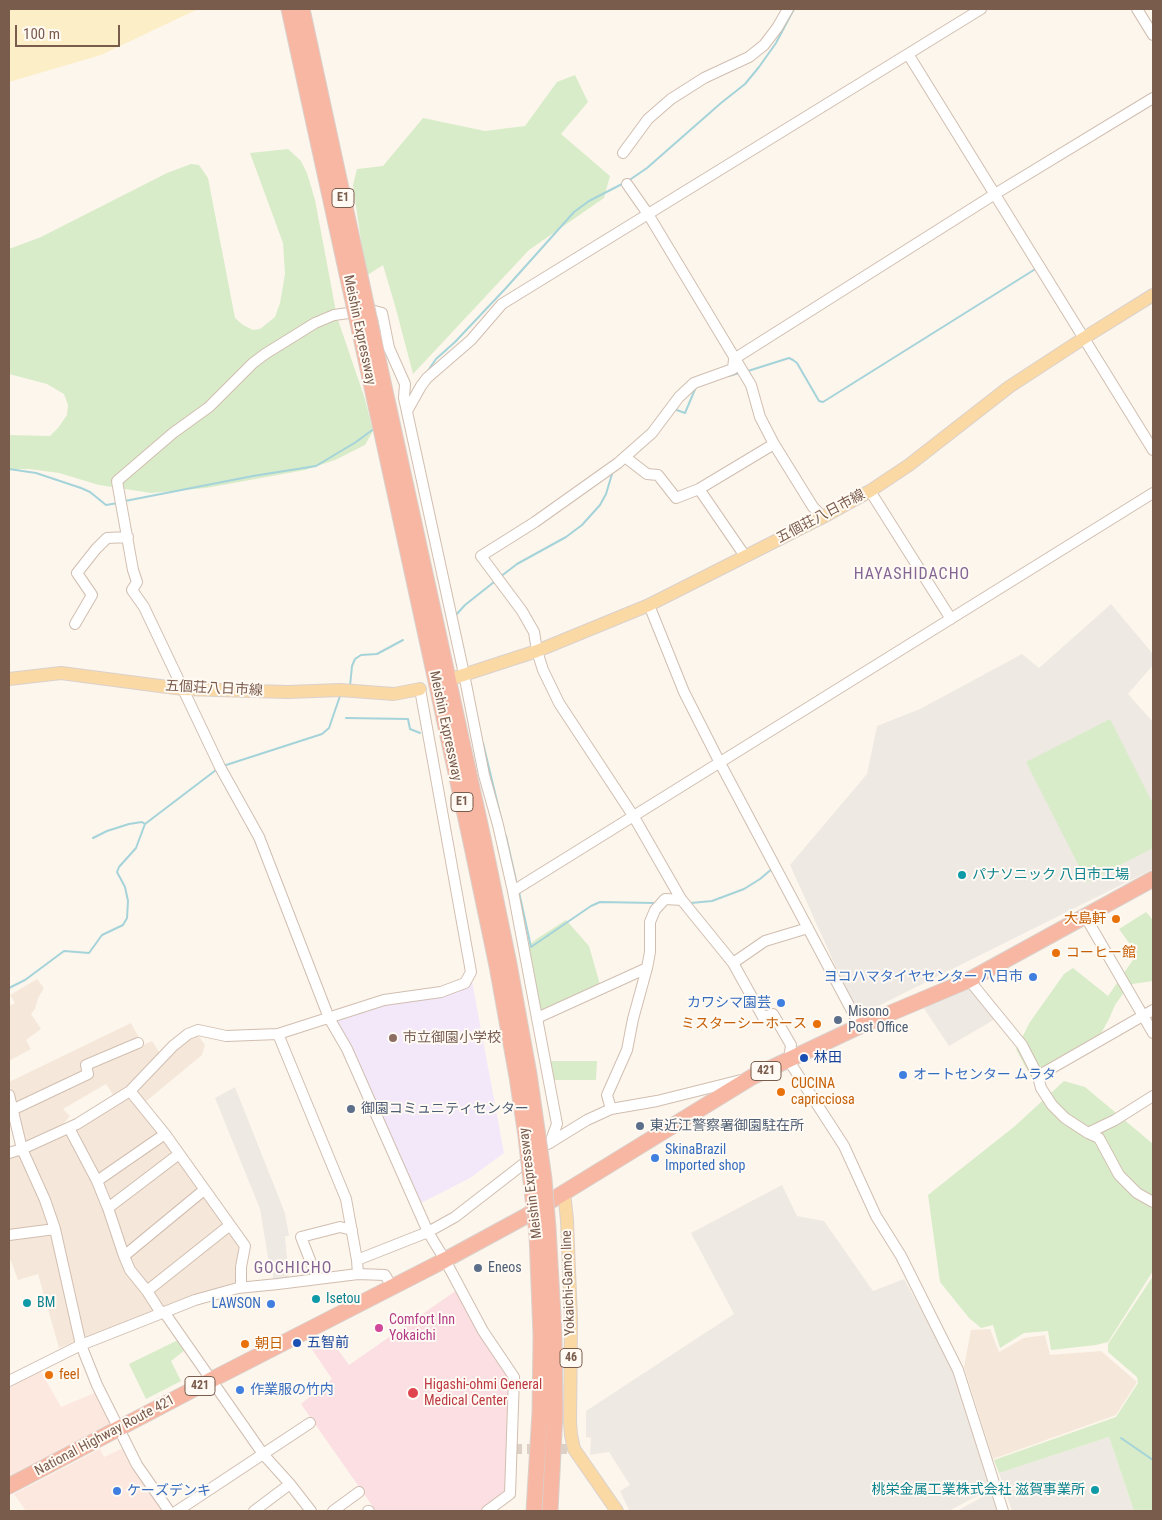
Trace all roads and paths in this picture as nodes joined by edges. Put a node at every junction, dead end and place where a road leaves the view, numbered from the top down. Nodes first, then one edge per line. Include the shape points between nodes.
1 (289, 9) edge
2 (302, 9) edge
3 (788, 9) edge
4 (981, 9) edge
5 (1137, 9) edge
6 (1153, 35) edge
7 (908, 54) junction
8 (1153, 98) edge
9 (321, 129) junction
10 (623, 153) dead end
11 (627, 184) dead end
12 (996, 194) junction
13 (648, 214) junction
14 (1153, 295) edge
15 (1084, 338) junction
16 (734, 359) junction
17 (406, 406) junction
18 (774, 444) junction
19 (1153, 450) edge
20 (625, 457) junction
21 (699, 489) junction
22 (870, 491) junction
23 (1153, 493) edge
24 (823, 517) junction
25 (128, 537) junction
26 (745, 556) junction
27 (649, 605) junction
28 (951, 619) junction
29 (76, 624) dead end
30 (538, 652) junction
31 (459, 676) junction
32 (9, 678) edge
33 (183, 689) junction
34 (420, 689) joint
35 (720, 763) junction
36 (634, 817) junction
37 (1153, 879) edge
38 (513, 891) junction
39 (682, 900) junction
40 (1085, 916) junction
41 (808, 928) junction
42 (733, 963) junction
43 (647, 968) junction
44 (969, 980) junction
45 (1153, 1010) edge
46 (1142, 1015) junction
47 (329, 1018) junction
48 (538, 1018) junction
49 (860, 1026) junction
50 (1153, 1033) edge
51 (278, 1034) junction
52 (138, 1043) dead end
53 (788, 1060) junction
54 (1038, 1076) junction
55 (752, 1077) junction
56 (130, 1091) junction
57 (9, 1095) edge
58 (1153, 1096) edge
59 (611, 1109) junction
60 (12, 1110) junction
61 (69, 1128) junction
62 (1088, 1133) junction
63 (165, 1134) junction
64 (550, 1143) junction
65 (22, 1150) junction
66 (9, 1153) edge
67 (179, 1154) junction
68 (97, 1182) junction
69 (204, 1190) junction
70 (564, 1192) junction
71 (1153, 1202) edge
72 (108, 1208) junction
73 (230, 1225) junction
74 (55, 1229) junction
75 (352, 1230) junction
76 (543, 1231) junction
77 (428, 1232) junction
78 (9, 1235) edge
79 (124, 1256) junction
80 (357, 1260) junction
81 (446, 1260) junction
82 (358, 1274) junction
83 (316, 1278) junction
84 (241, 1287) junction
85 (392, 1287) junction
86 (147, 1291) junction
87 (162, 1312) junction
88 (81, 1345) junction
89 (211, 1380) junction
90 (9, 1381) edge
91 (555, 1413) junction
92 (310, 1423) dead end
93 (119, 1428) junction
94 (263, 1454) junction
95 (290, 1484) junction
96 (9, 1486) edge
97 (359, 1492) dead end
98 (169, 1511) edge
99 (177, 1511) edge
100 (254, 1511) edge
101 (311, 1511) edge
102 (333, 1511) edge
103 (487, 1511) edge
104 (534, 1511) edge
105 (550, 1511) edge
106 (554, 1511) edge
107 (617, 1511) edge
108 (1003, 1511) edge

1 - 9 highway, Meishin Expressway / E1
2 - 9 highway, Meishin Expressway / E1
3 - 10 street via 764,45 749,57 704,78 671,99 648,120
4 - 7 street
5 - 6 street
7 - 12 street
7 - 13 street
8 - 12 street
9 - 76 highway, Meishin Expressway / E1, bridge via 379,391 531,1133
11 - 13 street
12 - 15 street
12 - 16 street
13 - 16 street
13 - 17 street via 502,304 472,340 427,378
14 - 15 main road, 五個荘八日市線
15 - 19 street
15 - 22 main road, 五個荘八日市線 via 1009,387 909,465
16 - 18 street via 751,385 760,417
16 - 20 street via 733,368 694,383 652,433
17 - 25 street via 405,384 389,348 382,313 371,310 334,315 315,323 253,363 210,407 173,433 117,481
17 - 31 street
18 - 21 street
18 - 24 street via 813,508
20 - 21 street via 647,474 658,475 676,498
20 - 30 street via 481,556 522,611 534,632
21 - 26 street
22 - 24 main road, 五個荘八日市線
22 - 28 street
23 - 28 street
24 - 26 main road, 五個荘八日市線
25 - 29 street via 107,538 77,573 92,595
25 - 33 street via 137,582 132,590 144,607
26 - 27 main road, 五個荘八日市線
27 - 30 main road, 五個荘八日市線
27 - 35 street via 684,692
28 - 35 street
30 - 31 main road, 五個荘八日市線
30 - 36 street via 559,703
31 - 38 street
32 - 33 main road, 五個荘八日市線 via 61,673
33 - 34 main road, 五個荘八日市線 via 342,690 394,694
33 - 47 street via 220,767 259,837
34 - 47 street via 471,972 465,984 441,992 384,1000
35 - 36 street
35 - 41 street
36 - 38 street
36 - 39 street
37 - 40 highway, National Highway Route 421 / 421
38 - 48 street
39 - 42 street
39 - 43 street via 664,899 655,910 650,922
40 - 44 highway, National Highway Route 421 / 421
40 - 46 street
41 - 42 street via 765,942
41 - 49 street
42 - 53 street via 763,1017 774,1014 791,1044
43 - 48 street
43 - 59 street via 627,1050 607,1095
44 - 49 highway, National Highway Route 421 / 421
44 - 54 street via 1022,1045
45 - 46 street
46 - 50 street
46 - 54 street
47 - 51 street
47 - 77 street via 348,1049
48 - 64 street via 556,1124
49 - 53 highway, National Highway Route 421 / 421
51 - 56 street via 226,1036 198,1030 173,1046
51 - 75 street via 346,1200
52 - 60 street via 86,1065 88,1074
53 - 55 highway, National Highway Route 421 / 421
53 - 108 street via 844,1146 876,1216 901,1256 958,1370
54 - 62 street via 1041,1088 1052,1105
55 - 59 street
55 - 70 highway, National Highway Route 421 / 421
56 - 61 street
56 - 63 street
57 - 60 street
58 - 62 street
59 - 64 street
60 - 65 street
61 - 65 street
61 - 68 street
62 - 71 street via 1099,1138 1126,1183
63 - 67 street
63 - 68 street
64 - 77 street via 455,1217
65 - 66 street
65 - 74 street
67 - 69 street
67 - 72 street
68 - 72 street
69 - 73 street
69 - 79 street
70 - 81 highway, National Highway Route 421 / 421
70 - 107 main road, Yokaichi-Gamo line / 46 via 571,1320 571,1435 574,1448
72 - 79 street
73 - 84 street via 245,1246
73 - 86 street
74 - 78 street
74 - 88 street
75 - 80 street
75 - 83 street via 340,1227 301,1237
76 - 91 highway, Meishin Expressway / E1 via 554,1334
76 - 104 highway, Meishin Expressway / E1 via 540,1412
77 - 80 street
77 - 81 street
79 - 86 street via 130,1270
80 - 82 street
81 - 85 highway, National Highway Route 421 / 421
81 - 103 street via 483,1331 514,1377 510,1494
82 - 83 street
82 - 85 street via 385,1275
83 - 84 street
84 - 87 street
85 - 89 highway, National Highway Route 421 / 421
86 - 87 street
87 - 88 street
87 - 89 street
88 - 90 street
88 - 93 street
89 - 93 highway, National Highway Route 421 / 421
89 - 94 street
91 - 105 highway, Meishin Expressway / E1
91 - 106 highway
92 - 94 street
93 - 96 highway, National Highway Route 421 / 421
93 - 98 street via 137,1465
94 - 95 street
94 - 99 street
95 - 100 street
95 - 101 street
97 - 102 street

